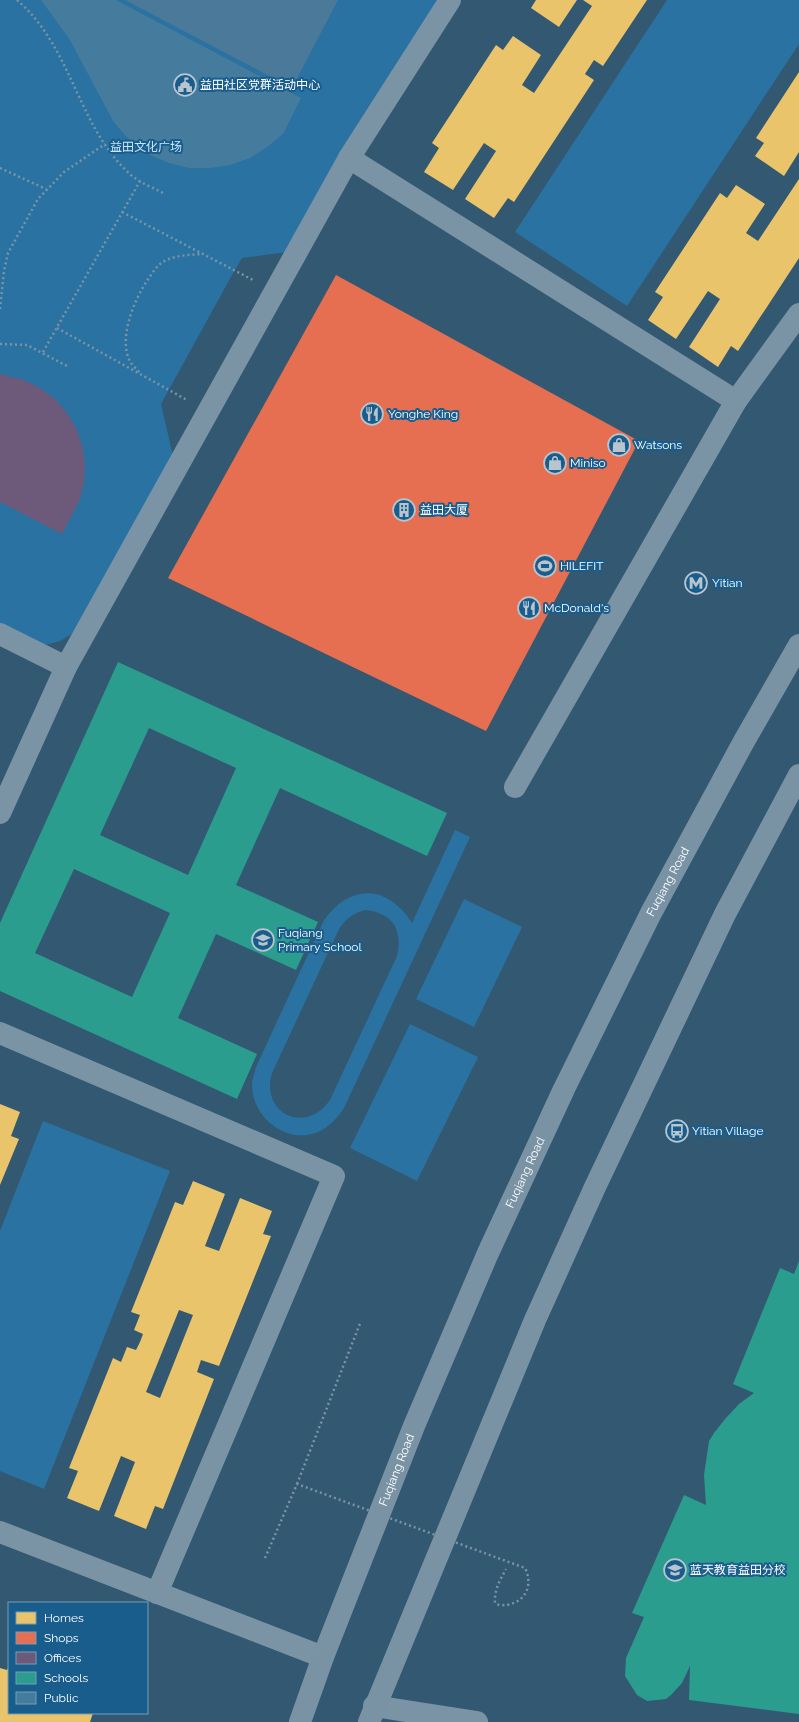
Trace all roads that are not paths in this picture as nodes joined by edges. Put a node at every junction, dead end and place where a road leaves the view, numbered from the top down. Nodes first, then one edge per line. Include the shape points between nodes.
1 (450, 0) edge
2 (349, 158) junction
3 (799, 314) edge
4 (736, 401) junction
5 (0, 634) edge
6 (799, 645) edge
7 (66, 667) junction
8 (799, 775) edge
9 (515, 787) dead end
10 (0, 813) edge
11 (0, 1033) edge
12 (0, 1532) edge
13 (157, 1593) junction
14 (323, 1657) junction
15 (371, 1714) edge
16 (300, 1722) edge
17 (477, 1722) edge

1 - 2 street
2 - 4 street
2 - 7 street
3 - 4 street
4 - 9 street
5 - 7 street
6 - 14 main road, Fuqiang Road via 651,913 564,1089 488,1253
7 - 10 street
8 - 15 main road via 725,914 592,1194 529,1334
11 - 13 street via 334,1176
12 - 13 street
13 - 14 street
14 - 16 main road, Fuqiang Road
15 - 17 street

